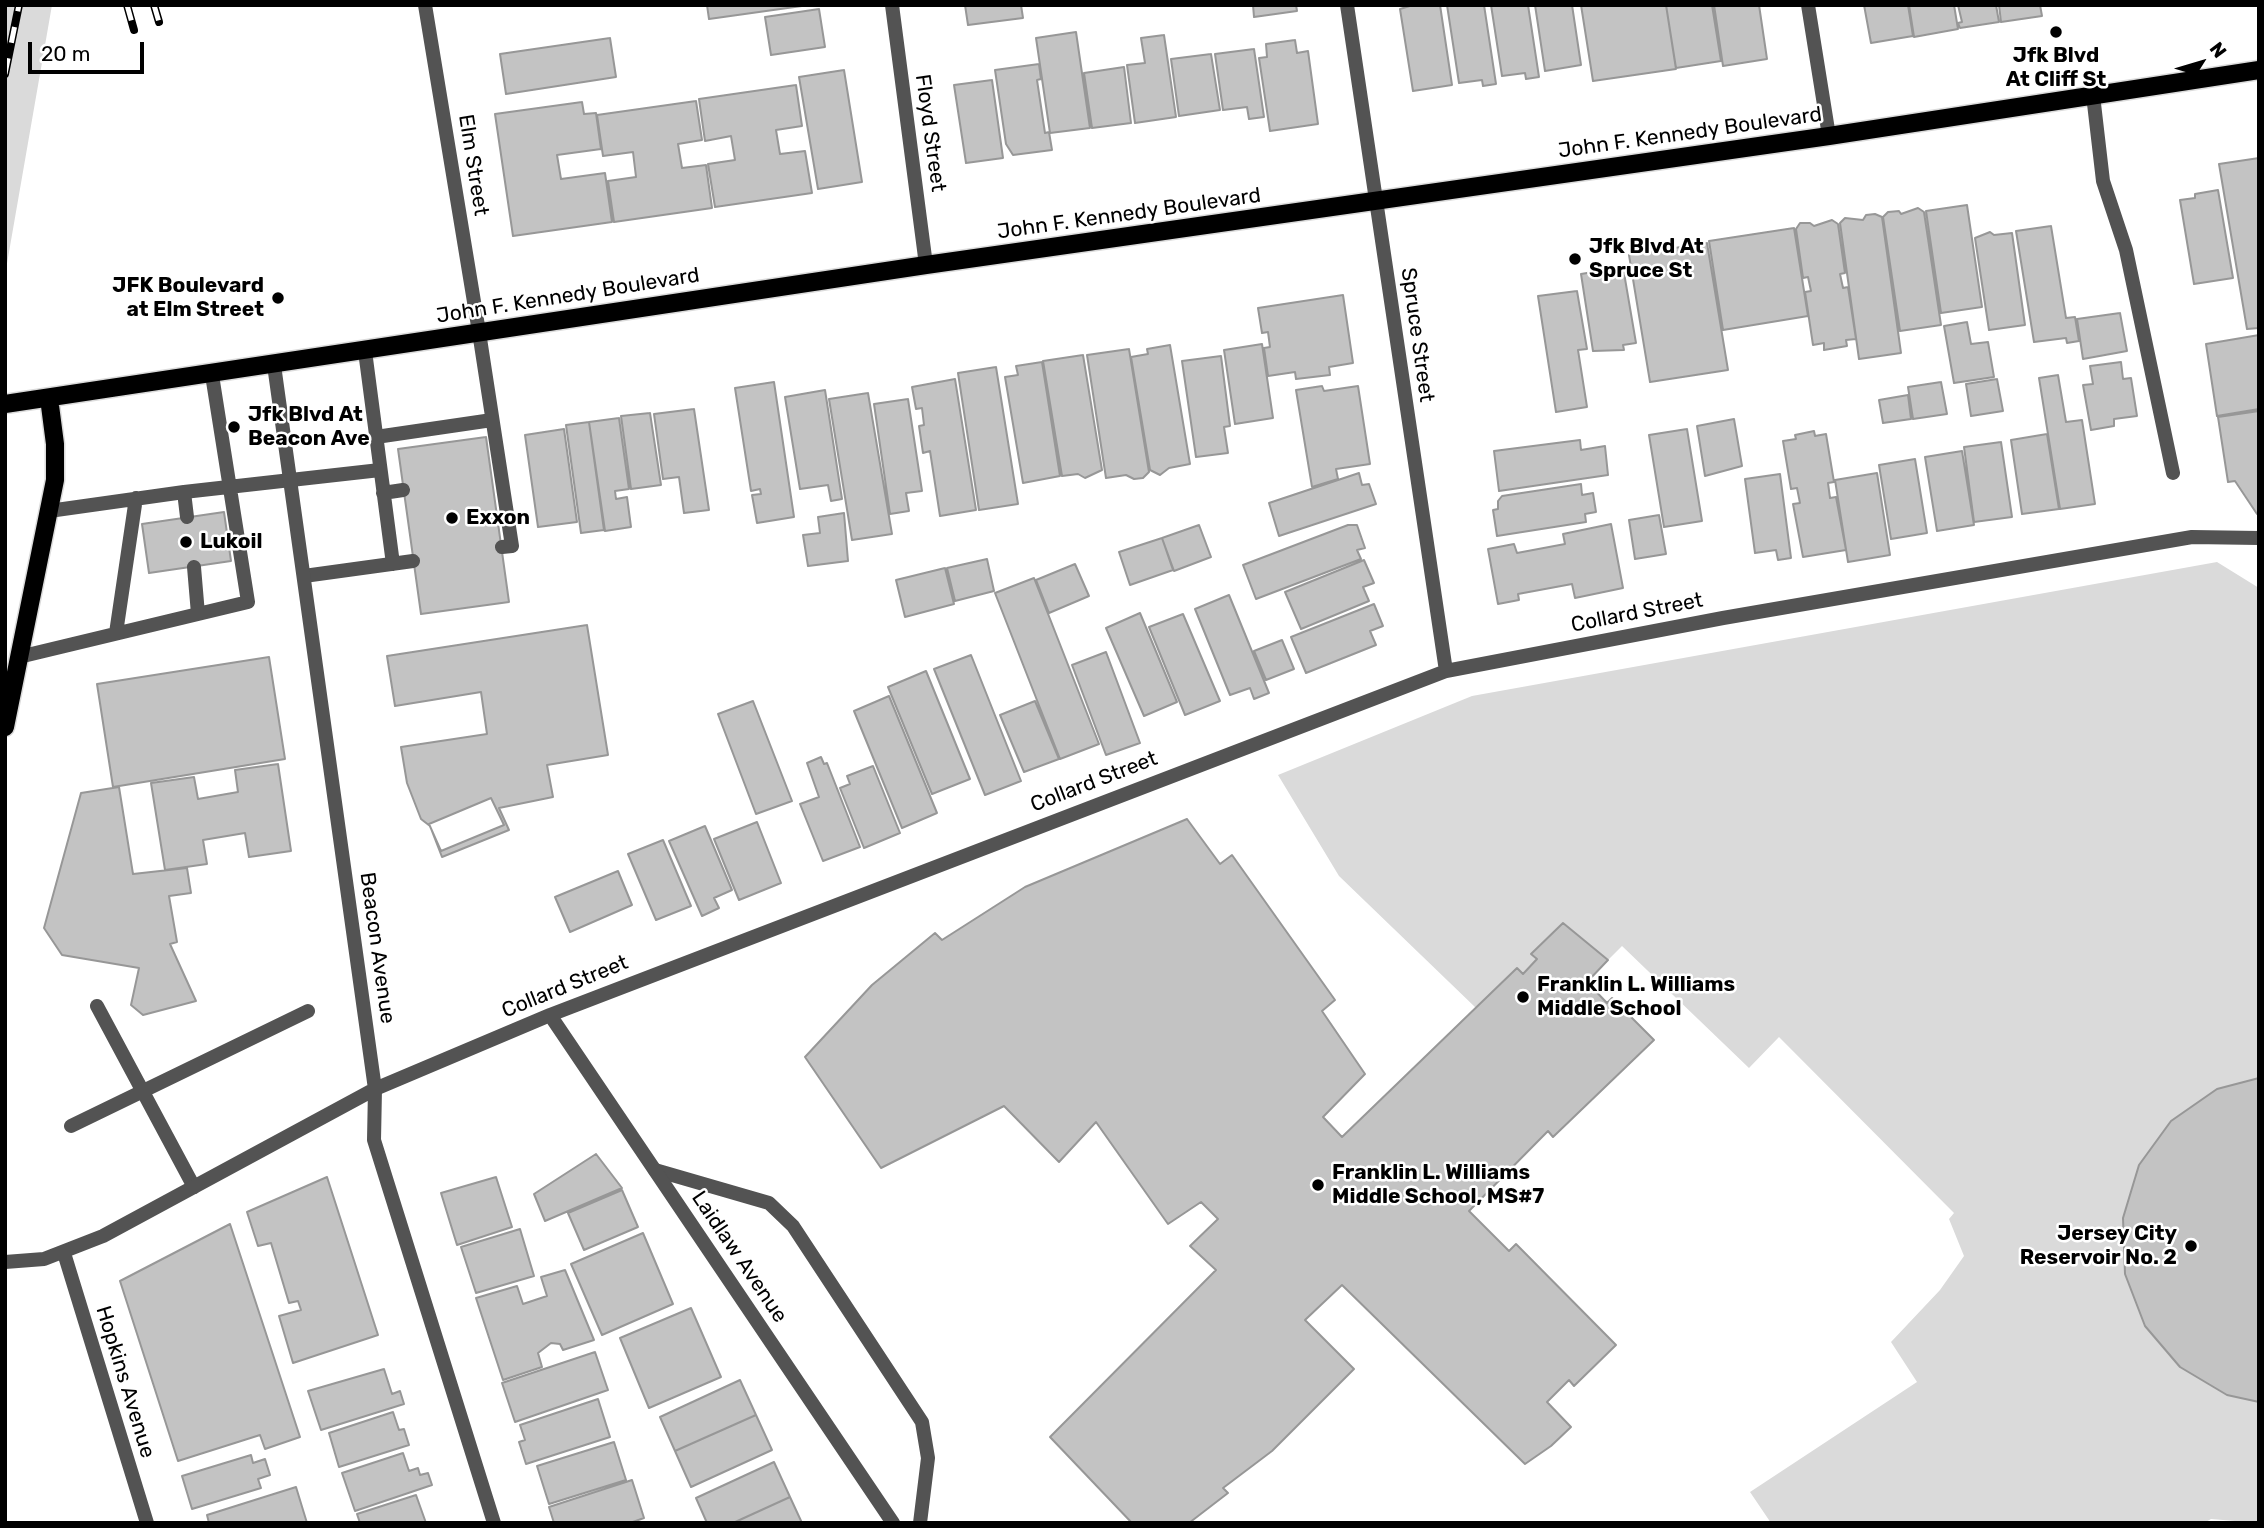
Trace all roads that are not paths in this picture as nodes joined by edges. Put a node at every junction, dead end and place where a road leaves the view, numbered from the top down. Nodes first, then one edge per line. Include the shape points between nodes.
1 (425, 5) edge
2 (892, 5) edge
3 (1347, 5) edge
4 (1808, 5) edge
5 (2259, 70) edge
6 (2093, 95) junction
7 (1829, 136) junction
8 (1376, 202) junction
9 (926, 265) junction
10 (480, 332) junction
11 (365, 351) junction
12 (274, 365) junction
13 (212, 374) junction
14 (49, 398) junction
15 (5, 404) edge
16 (492, 420) junction
17 (376, 437) junction
18 (380, 470) junction
19 (2173, 473) dead end
20 (290, 480) junction
21 (230, 486) junction
22 (403, 490) dead end
23 (184, 492) junction
24 (383, 493) junction
25 (136, 498) junction
26 (49, 511) junction
27 (187, 517) dead end
28 (2259, 538) edge
29 (502, 547) dead end
30 (413, 561) dead end
31 (393, 564) junction
32 (194, 566) dead end
33 (304, 576) junction
34 (198, 614) junction
35 (116, 633) junction
36 (19, 657) junction
37 (1446, 671) junction
38 (5, 727) edge
39 (97, 1006) dead end
40 (307, 1011) dead end
41 (550, 1015) junction
42 (375, 1089) junction
43 (142, 1091) junction
44 (71, 1126) dead end
45 (655, 1170) junction
46 (194, 1187) junction
47 (64, 1253) junction
48 (5, 1262) edge
49 (147, 1523) edge
50 (494, 1523) edge
51 (893, 1523) edge
52 (920, 1523) edge

1 - 10 street, Elm Street
2 - 9 street, Floyd Street
3 - 8 street, Spruce Street
4 - 7 street
5 - 6 main road, John F. Kennedy Boulevard
6 - 7 main road, John F. Kennedy Boulevard
6 - 19 street via 2103,181 2126,250
7 - 8 main road, John F. Kennedy Boulevard
8 - 9 main road, John F. Kennedy Boulevard
8 - 37 street, Spruce Street
9 - 10 main road, John F. Kennedy Boulevard
10 - 11 main road, John F. Kennedy Boulevard
10 - 16 street, Elm Street
11 - 12 main road, John F. Kennedy Boulevard
11 - 17 street
12 - 13 main road, John F. Kennedy Boulevard
12 - 20 street, Beacon Avenue
13 - 14 main road, John F. Kennedy Boulevard
13 - 21 street
14 - 15 main road, John F. Kennedy Boulevard
14 - 26 main road via 56,463
16 - 17 street
16 - 29 street, Elm Street via 497,477 512,545
17 - 18 street
18 - 20 street
18 - 24 street
20 - 21 street
20 - 33 street, Beacon Avenue
21 - 23 street
21 - 34 street via 248,602
22 - 24 street
23 - 25 street
23 - 27 street
24 - 31 street
25 - 26 street
25 - 35 street
26 - 36 main road
28 - 37 street, Collard Street via 2192,537
30 - 31 street
31 - 33 street
32 - 34 street
33 - 42 street, Beacon Avenue
34 - 35 street
35 - 36 street
36 - 38 main road
37 - 41 street, Collard Street
39 - 43 street
40 - 43 street
41 - 42 street, Collard Street
41 - 45 street, Laidlaw Avenue
42 - 46 street, Collard Street
42 - 50 street, Beacon Avenue via 374,1140
43 - 44 street
43 - 46 street
45 - 51 street, Laidlaw Avenue
45 - 52 street via 769,1203 793,1226 922,1422 928,1458
46 - 47 street, Collard Street
47 - 48 street, Collard Street
47 - 49 street, Hopkins Avenue

